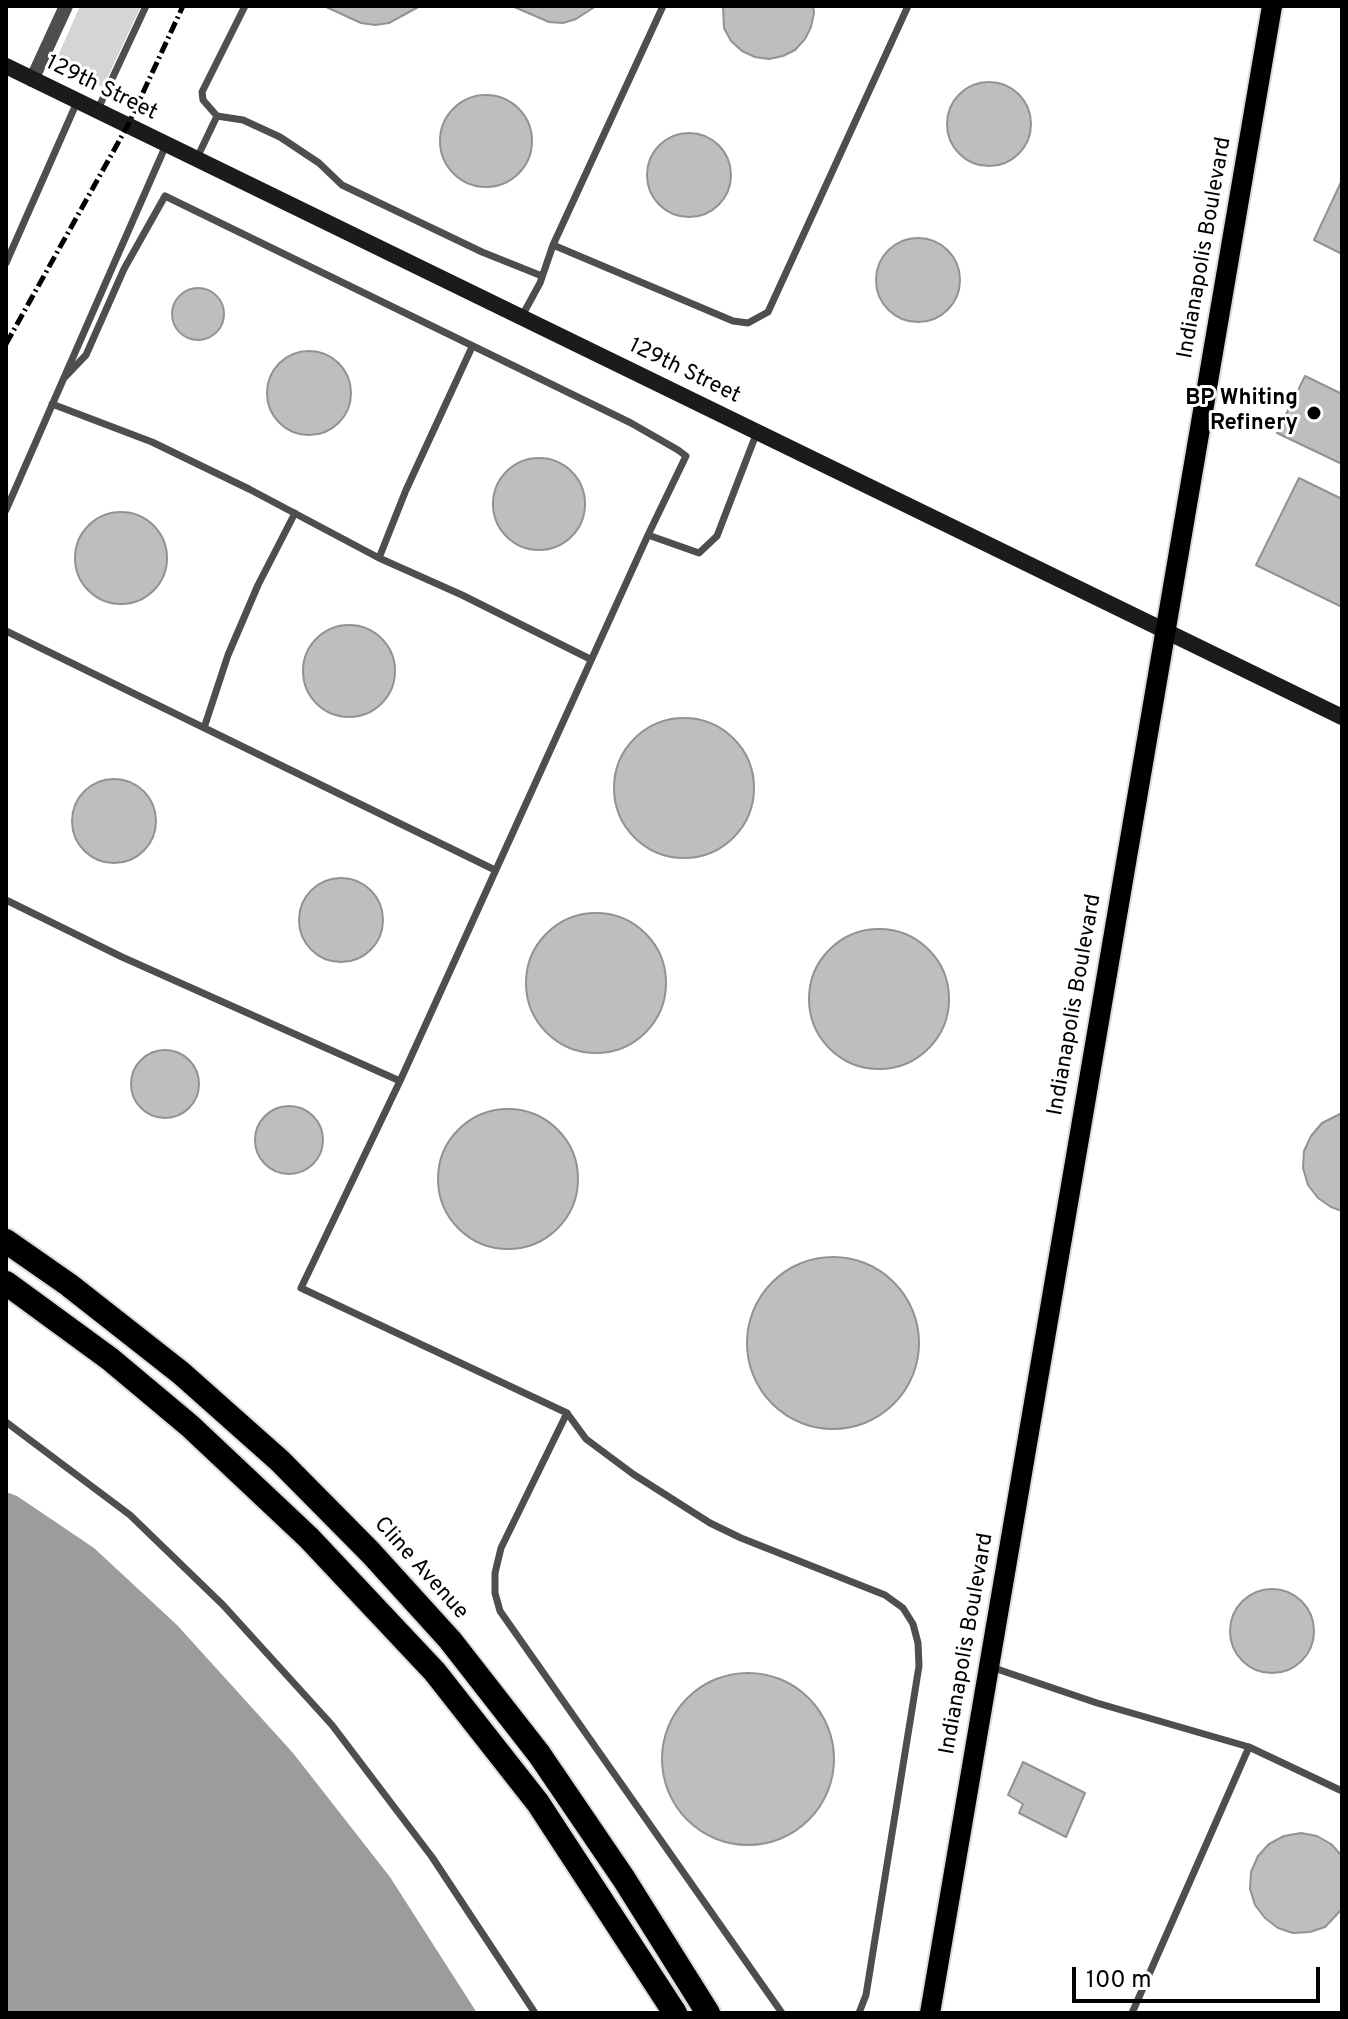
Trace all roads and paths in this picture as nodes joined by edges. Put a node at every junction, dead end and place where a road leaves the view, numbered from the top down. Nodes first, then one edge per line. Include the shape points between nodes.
1 (66, 6) edge
2 (146, 6) edge
3 (245, 6) edge
4 (663, 6) edge
5 (908, 6) edge
6 (1272, 6) edge
7 (6, 66) edge
8 (32, 80) junction
9 (77, 102) junction
10 (97, 112) junction
11 (217, 116) junction
12 (166, 145) junction
13 (196, 160) junction
14 (553, 245) junction
15 (6, 263) edge
16 (542, 276) junction
17 (521, 318) junction
18 (472, 347) junction
19 (64, 378) junction
20 (52, 404) junction
21 (757, 432) junction
22 (6, 510) edge
23 (295, 513) junction
24 (648, 535) junction
25 (379, 558) junction
26 (1164, 630) junction
27 (6, 631) edge
28 (590, 659) junction
29 (1342, 717) edge
30 (204, 728) junction
31 (495, 870) junction
32 (6, 900) edge
33 (400, 1081) junction
34 (6, 1241) edge
35 (6, 1283) edge
36 (567, 1413) junction
37 (6, 1422) edge
38 (989, 1667) junction
39 (1249, 1747) junction
40 (1342, 1791) edge
41 (535, 2013) edge
42 (675, 2013) edge
43 (708, 2013) edge
44 (782, 2013) edge
45 (859, 2013) edge
46 (930, 2013) edge
47 (1132, 2013) edge

1 - 8 street
2 - 10 lane
3 - 11 lane via 202,92
4 - 14 lane
5 - 14 lane via 768,312 748,323 733,321
6 - 26 main road, Indianapolis Boulevard
7 - 8 main road, 129th Street
8 - 9 main road, 129th Street
9 - 10 main road, 129th Street
9 - 15 lane
10 - 12 main road, 129th Street
11 - 13 lane
11 - 16 lane via 243,120 280,137 342,185
12 - 13 main road, 129th Street
12 - 19 lane
13 - 17 main road, 129th Street
14 - 16 lane
16 - 17 lane
17 - 21 main road, 129th Street
18 - 19 lane via 165,196 124,269 86,355
18 - 24 lane via 631,423 686,456
18 - 25 lane
19 - 20 lane
20 - 22 lane
20 - 23 lane via 152,442
21 - 24 lane via 717,536 699,553
21 - 26 main road, 129th Street
23 - 25 lane
23 - 30 lane via 228,655
24 - 28 lane
25 - 28 lane
26 - 29 main road, 129th Street
26 - 38 main road, Indianapolis Boulevard
27 - 30 lane
28 - 31 lane
30 - 31 lane
31 - 33 lane
32 - 33 lane
33 - 36 lane via 301,1288
34 - 43 highway, Cline Avenue via 226,1412 411,1596 539,1754
35 - 42 highway via 190,1426 309,1538 425,1661 538,1803
36 - 44 lane via 501,1548 495,1573 500,1611
36 - 45 lane via 586,1439 710,1523 885,1595 913,1624 919,1666
37 - 41 lane via 130,1515 223,1605 332,1725 432,1857
38 - 39 lane
38 - 46 main road, Indianapolis Boulevard
39 - 40 lane
39 - 47 lane

